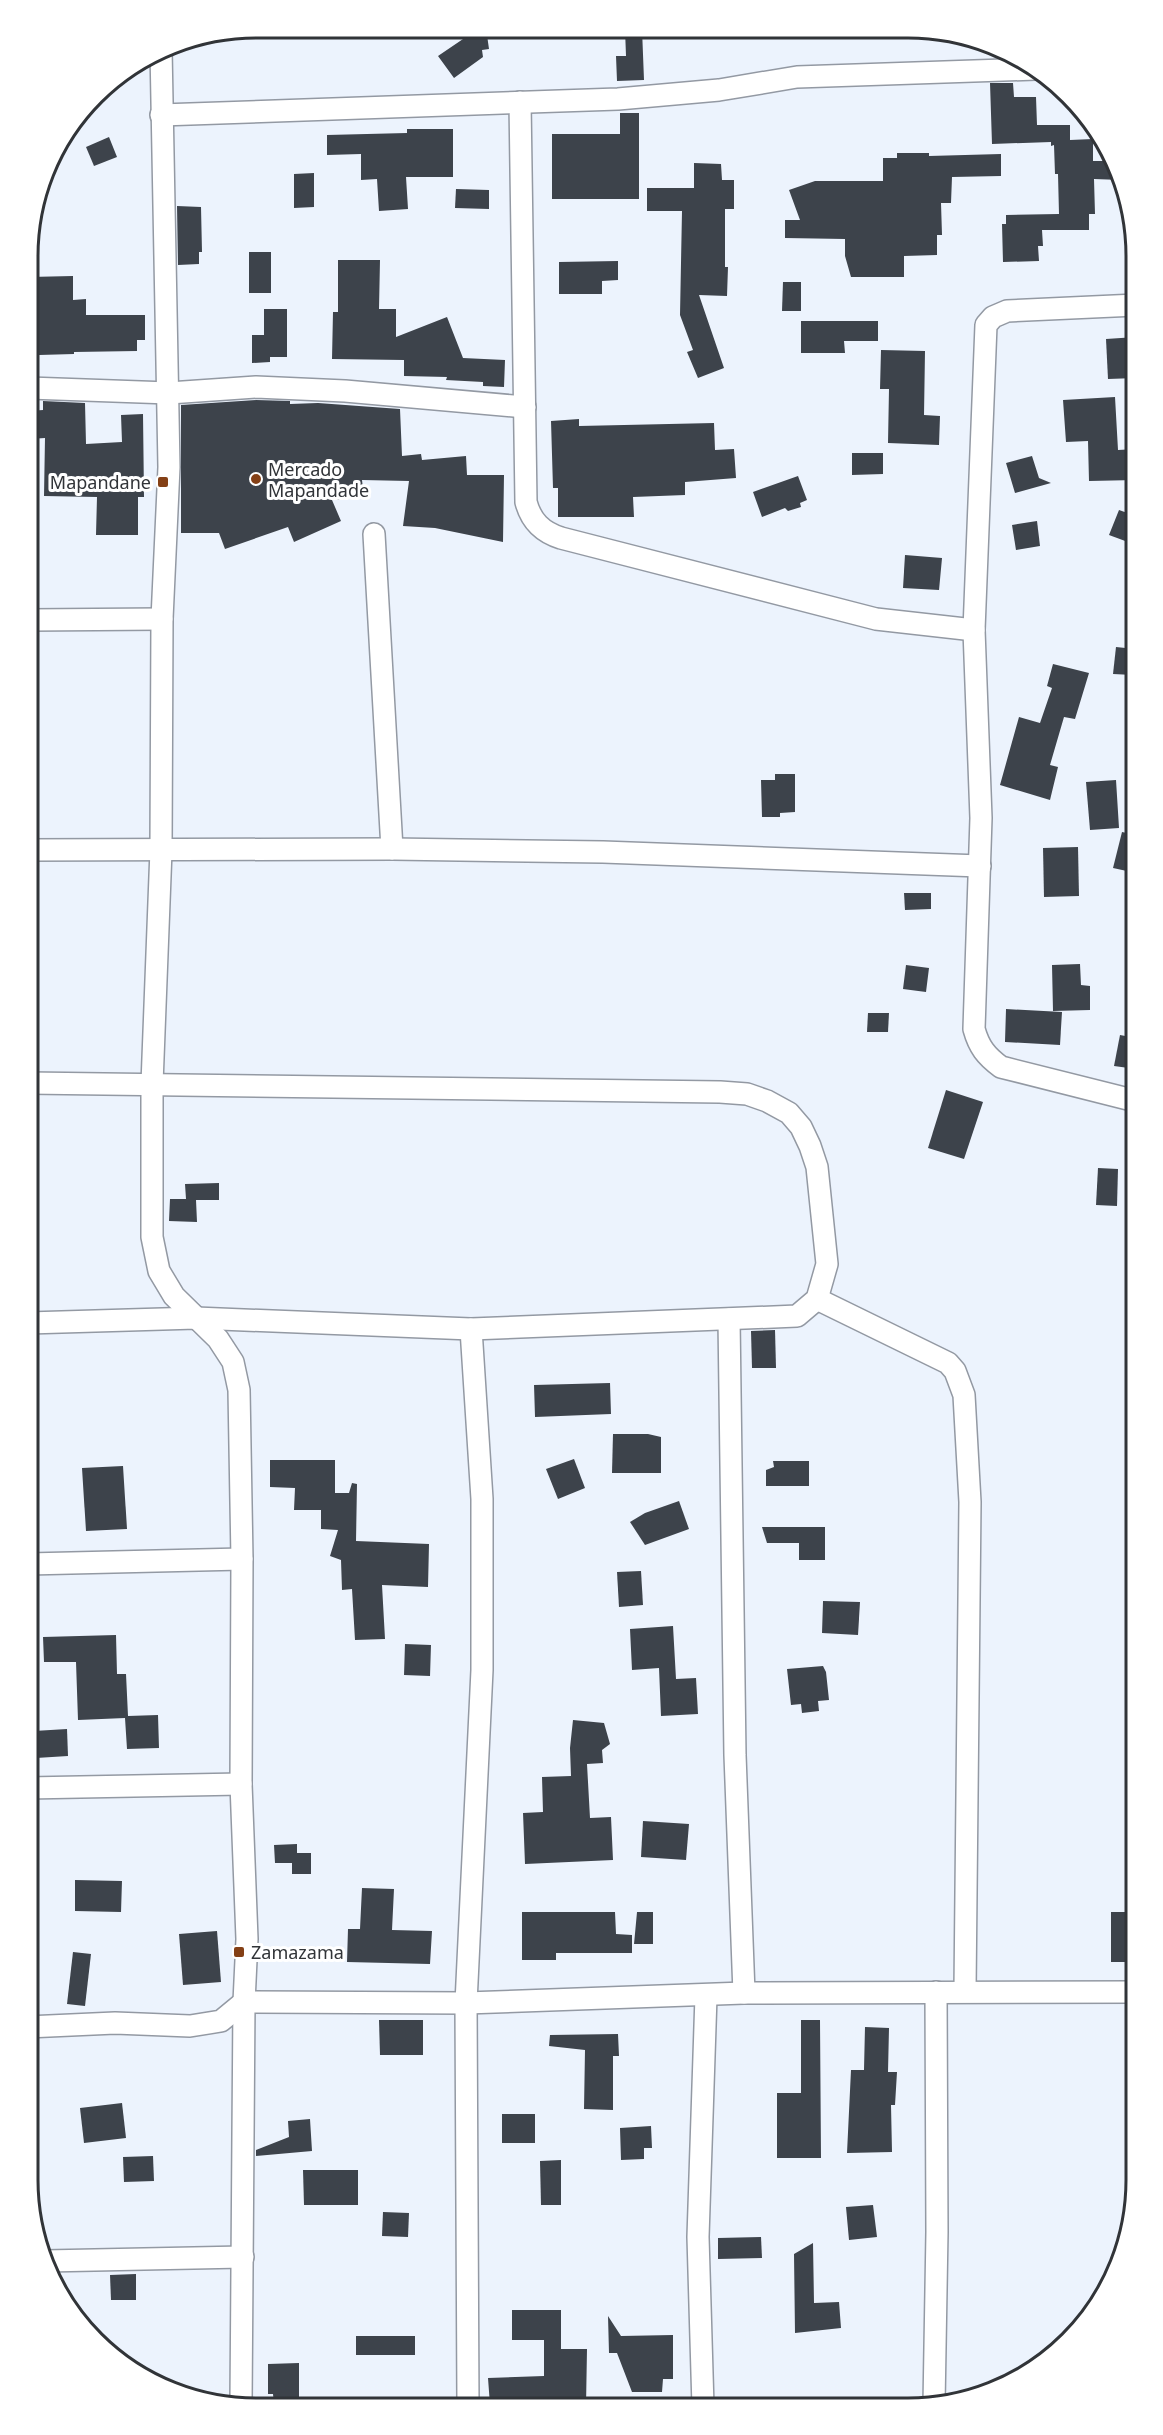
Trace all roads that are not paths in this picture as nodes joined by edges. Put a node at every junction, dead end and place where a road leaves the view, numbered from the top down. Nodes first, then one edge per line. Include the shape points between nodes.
1 (161, 59) edge
2 (1021, 69) edge
3 (520, 102) junction
4 (161, 115) junction
5 (1126, 305) edge
6 (38, 388) edge
7 (169, 393) junction
8 (525, 407) junction
9 (374, 534) dead end
10 (162, 619) junction
11 (38, 620) edge
12 (974, 630) junction
13 (392, 849) junction
14 (38, 850) edge
15 (161, 850) junction
16 (980, 866) junction
17 (38, 1083) edge
18 (152, 1084) junction
19 (1126, 1098) edge
20 (817, 1299) junction
21 (196, 1318) junction
22 (729, 1319) junction
23 (38, 1323) edge
24 (471, 1329) junction
25 (242, 1559) junction
26 (38, 1564) edge
27 (241, 1784) junction
28 (38, 1788) edge
29 (965, 1991) junction
30 (936, 1992) junction
31 (1126, 1992) edge
32 (744, 1993) junction
33 (706, 1996) junction
34 (244, 2002) junction
35 (466, 2003) junction
36 (38, 2027) edge
37 (243, 2257) junction
38 (53, 2261) edge
39 (934, 2396) edge
40 (242, 2397) edge
41 (468, 2398) edge
42 (703, 2398) edge

1 - 4 street
2 - 3 street via 797,77 719,90
3 - 4 street
3 - 8 street
4 - 7 street
5 - 12 street via 1006,311 986,325
6 - 7 street
7 - 8 street via 256,387
7 - 10 street
8 - 12 street via 526,502 529,515 548,534 876,619
9 - 13 street
10 - 11 street
10 - 15 street
12 - 16 street
13 - 15 street
13 - 16 street via 603,852
14 - 15 street
15 - 18 street
16 - 19 street via 974,1029 979,1045 986,1056 1002,1066
17 - 18 street
18 - 20 street via 747,1094 789,1113 810,1146 817,1167 827,1264
18 - 21 street via 152,1238 159,1271 174,1296
20 - 22 street via 797,1316
20 - 29 street via 948,1363 964,1395 970,1502
21 - 23 street
21 - 24 street
21 - 25 street via 218,1339 233,1362 239,1390
22 - 24 street
22 - 32 street via 735,1755
24 - 35 street via 482,1499 482,1670
25 - 26 street
25 - 27 street
27 - 28 street
27 - 34 street via 247,1939
29 - 30 street
29 - 31 street
30 - 32 street
30 - 39 street
32 - 33 street
33 - 35 street
33 - 42 street via 698,2236
34 - 35 street
34 - 36 street via 220,2021 190,2026 116,2023
34 - 37 street
35 - 41 street
37 - 38 street
37 - 40 street

